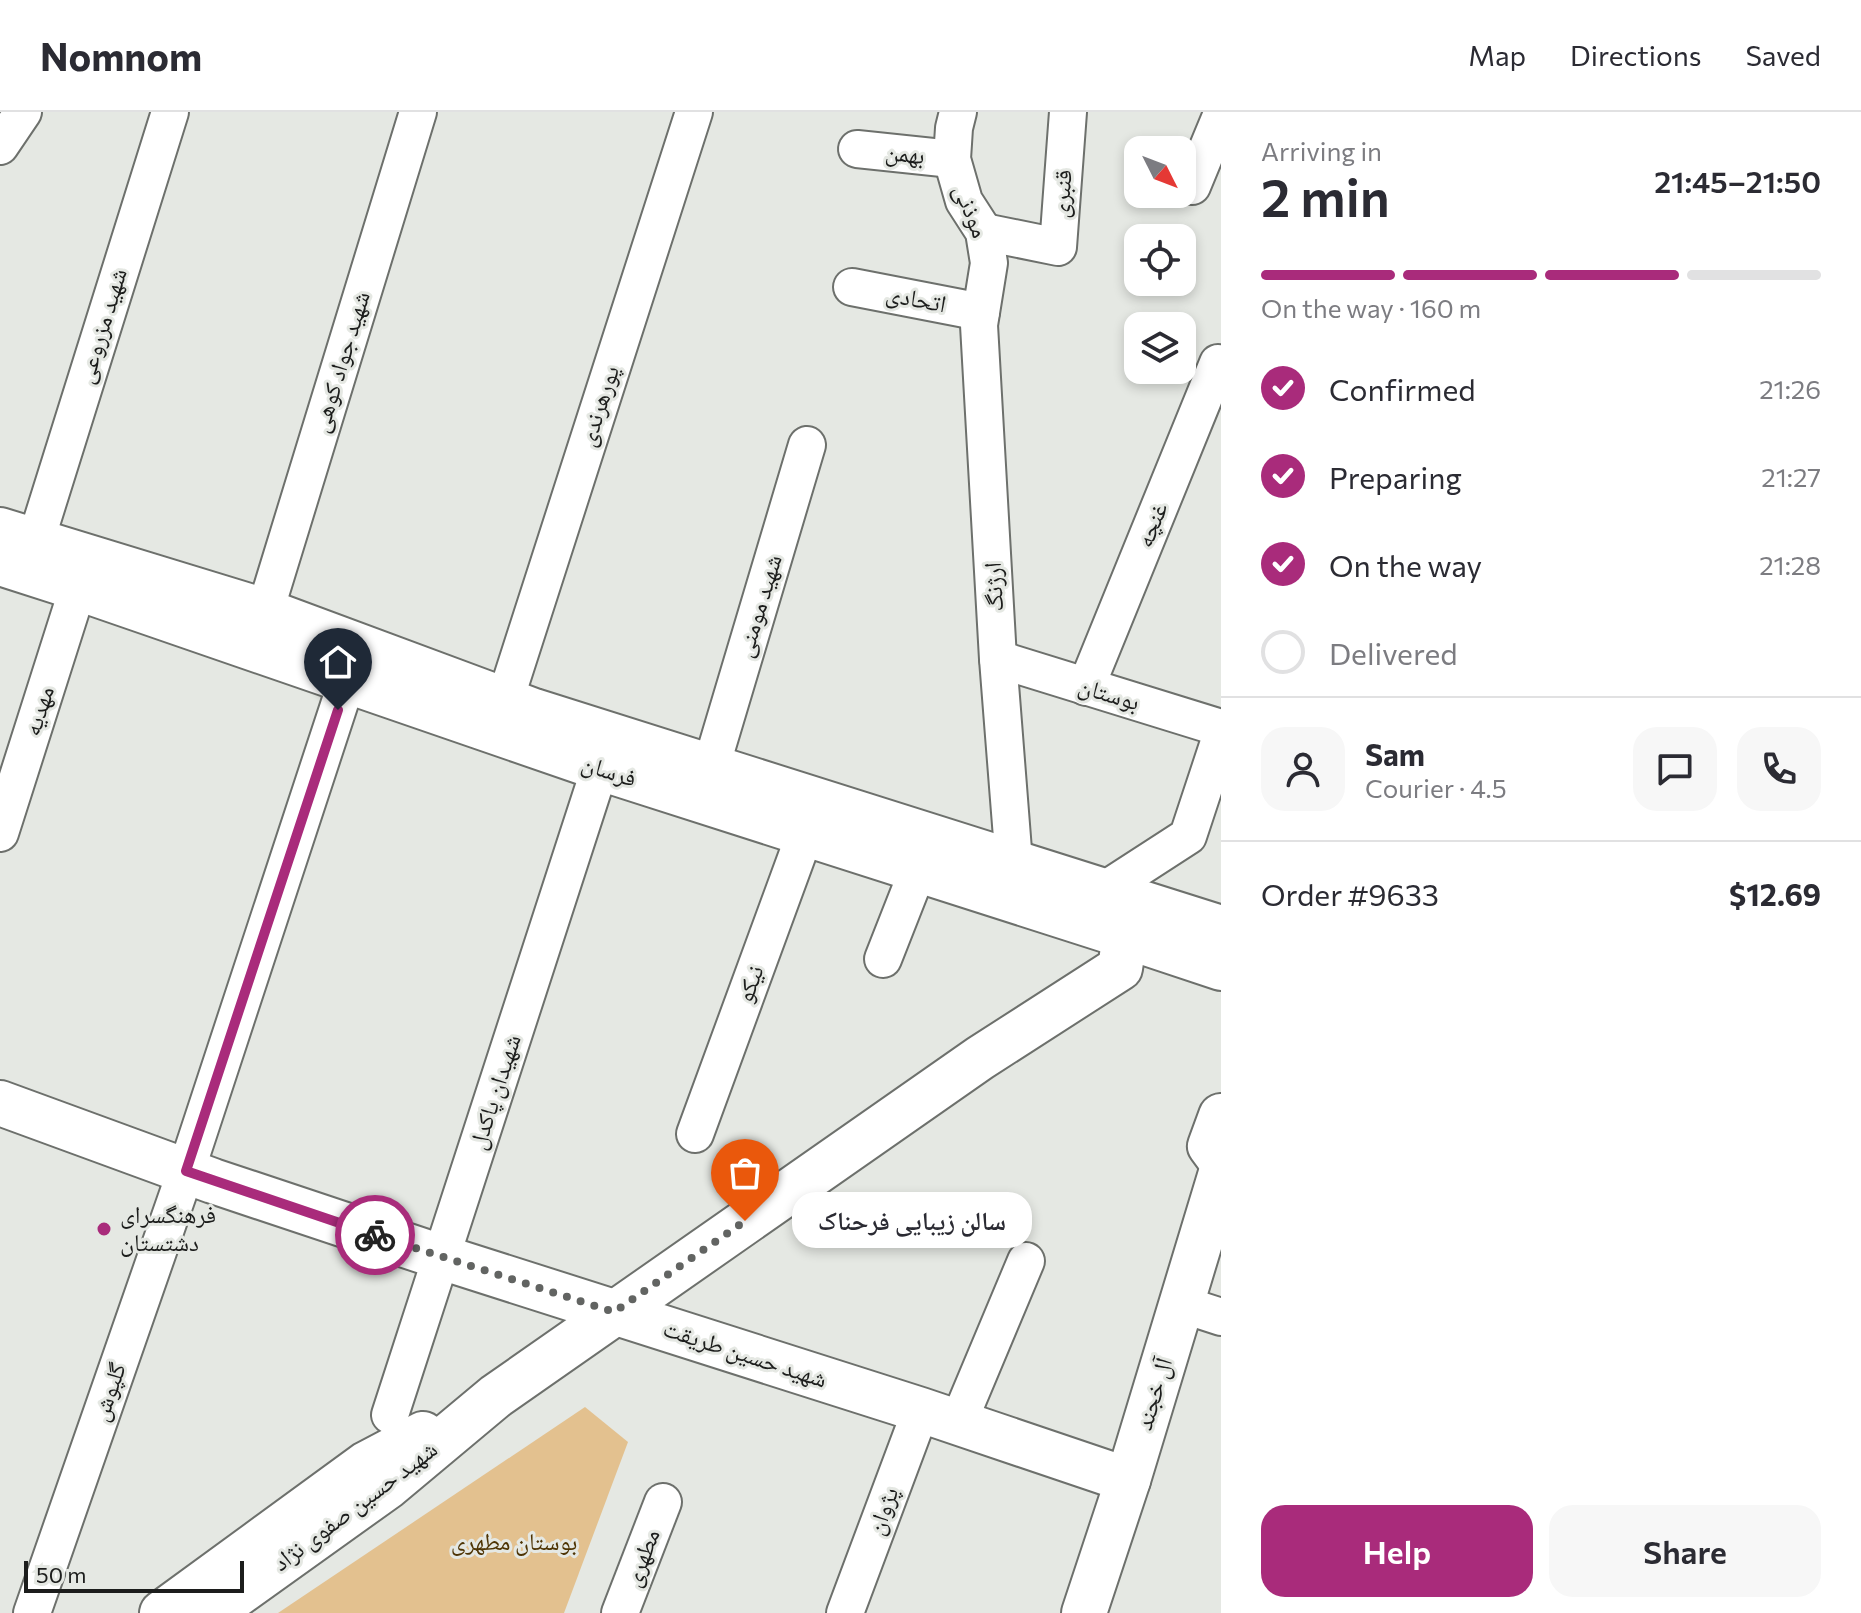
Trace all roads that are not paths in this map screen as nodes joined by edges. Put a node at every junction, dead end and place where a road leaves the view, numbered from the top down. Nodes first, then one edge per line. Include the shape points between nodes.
1 (23, 112) edge
2 (170, 112) edge
3 (418, 112) edge
4 (694, 112) edge
5 (958, 112) edge
6 (1068, 112) edge
7 (1221, 116) edge
8 (0, 146) edge
9 (857, 149) dead end
10 (952, 159) junction
11 (1196, 176) edge
12 (984, 232) junction
13 (852, 287) dead end
14 (981, 312) junction
15 (1218, 363) dead end
16 (807, 445) dead end
17 (12, 544) edge
18 (78, 588) junction
19 (259, 630) junction
20 (998, 659) junction
21 (347, 681) junction
22 (1086, 687) junction
23 (505, 700) junction
24 (1221, 728) edge
25 (1221, 736) edge
26 (711, 767) junction
27 (600, 768) junction
28 (0, 833) edge
29 (805, 834) junction
30 (918, 870) junction
31 (1006, 880) junction
32 (1122, 909) junction
33 (1221, 928) edge
34 (883, 959) dead end
35 (1221, 968) edge
36 (0, 1103) edge
37 (1221, 1116) edge
38 (695, 1134) dead end
39 (1221, 1161) edge
40 (186, 1171) junction
41 (1221, 1173) edge
42 (441, 1257) junction
43 (1026, 1261) dead end
44 (1201, 1310) edge
45 (614, 1312) junction
46 (496, 1396) junction
47 (390, 1415) dead end
48 (939, 1416) junction
49 (1128, 1480) junction
50 (663, 1502) dead end
51 (32, 1613) edge
52 (162, 1613) edge
53 (212, 1613) edge
54 (620, 1613) edge
55 (845, 1613) edge
56 (1084, 1613) edge

1 - 8 street
2 - 17 street, شهید مزروعی
3 - 19 street, شهید جواد کوهی
4 - 23 street, پورهرندی
5 - 10 street, موذنی
6 - 12 street, قنبری via 1058,247
7 - 11 street
9 - 10 street, بهمن
10 - 12 street, موذنی via 964,201
12 - 14 street, موذنی via 989,263
13 - 14 street, اتحادی
14 - 20 street, ارژنگ
15 - 22 street, غنچه
16 - 26 street, شهید مومنی
17 - 18 street, فرسان
17 - 19 street, فرسان
18 - 19 street, فرسان
18 - 28 street, مهدیه
19 - 21 street, فرسان
19 - 23 street, فرسان
20 - 22 street, بوستان
20 - 31 street, ارژنگ
21 - 27 street, فرسان
21 - 40 street, گلپوش
22 - 24 street, بوستان
23 - 26 street, فرسان
25 - 32 street via 1188,836
26 - 31 street, فرسان
27 - 29 street, فرسان
27 - 42 street, شهیدان پاکدل
29 - 30 street, فرسان
29 - 38 street, نیکو
30 - 31 street, فرسان
30 - 34 street
31 - 32 street, فرسان
32 - 33 street, فرسان
32 - 35 street, فرسان
32 - 45 street, شهید حسین صفوی نژاد via 1120,968 980,1058
36 - 40 street, شهید حسین طریقت
37 - 39 street via 1210,1146
40 - 42 street, شهید حسین طریقت
40 - 51 street, گلپوش
41 - 44 street, آل خجند
42 - 45 street, شهید حسین طریقت
42 - 47 street, شهیدان پاکدل
43 - 48 street, پژوان
44 - 49 street, آل خجند
45 - 46 street, شهید حسین صفوی نژاد
45 - 48 street, شهید حسین طریقت
46 - 52 street, شهید حسین صفوی نژاد via 366,1464
46 - 53 street, شهید حسین صفوی نژاد via 387,1487
48 - 49 street, شهید حسین طریقت
48 - 55 street, پژوان
49 - 56 street, آل خجند
50 - 54 street, مطهری

